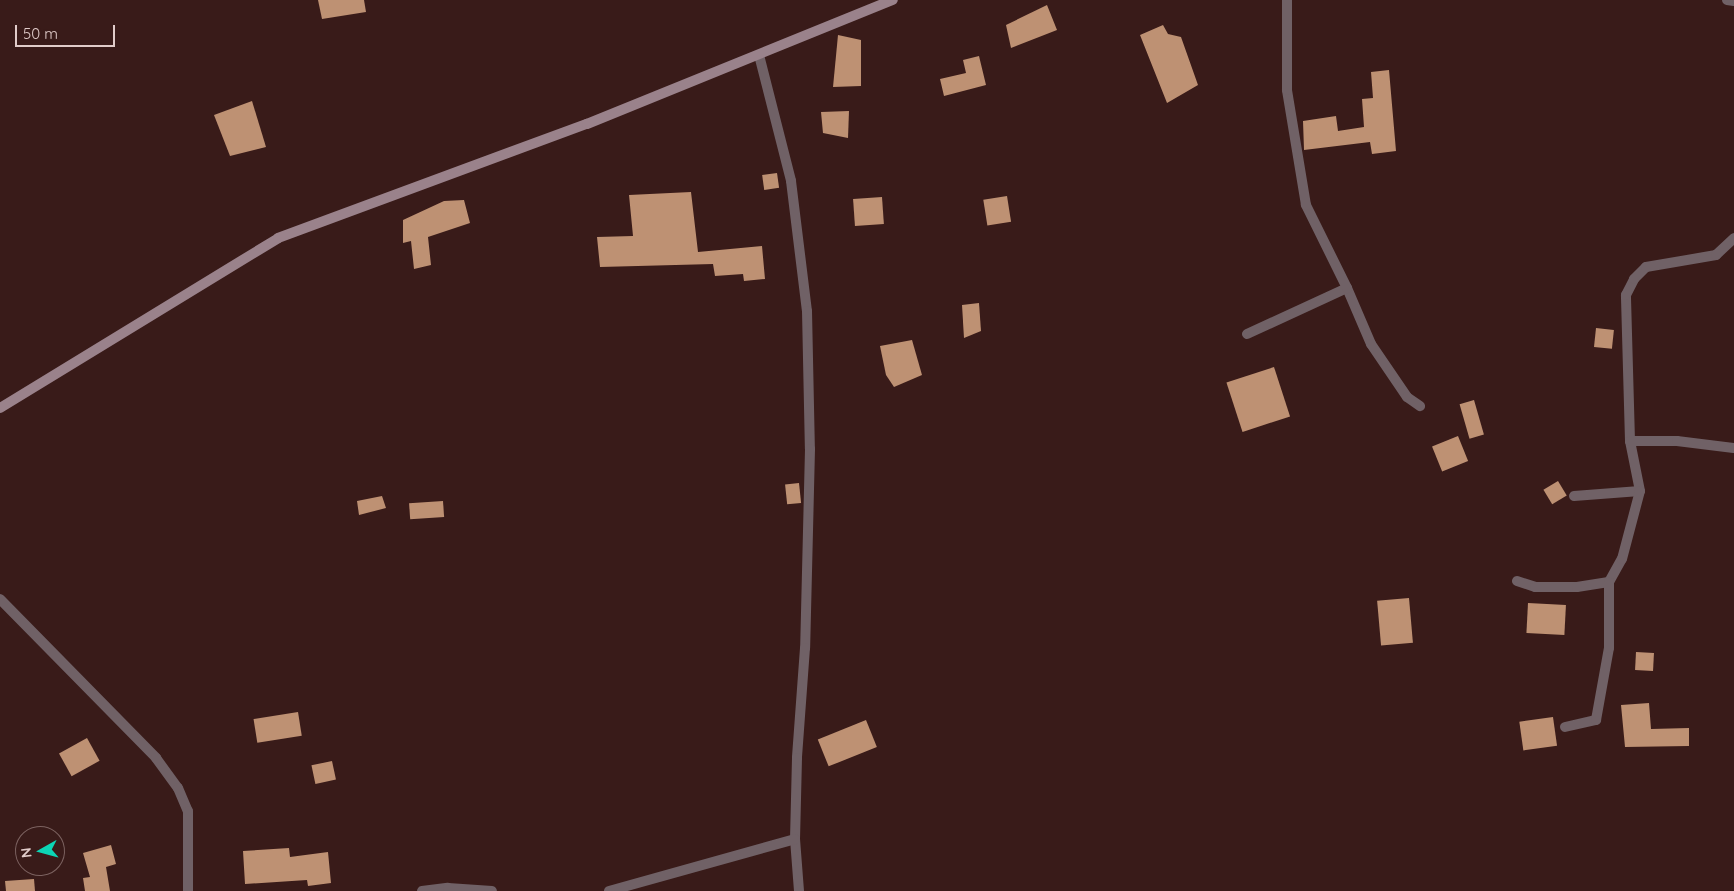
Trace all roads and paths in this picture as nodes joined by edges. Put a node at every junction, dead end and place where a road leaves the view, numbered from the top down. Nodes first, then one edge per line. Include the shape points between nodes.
1 (893, 0) edge
2 (1287, 0) edge
3 (1727, 0) edge
4 (1734, 2) edge
5 (759, 55) junction
6 (1734, 238) edge
7 (1347, 288) junction
8 (1247, 334) dead end
9 (1420, 406) dead end
10 (0, 408) edge
11 (1630, 441) junction
12 (1734, 448) edge
13 (1640, 491) junction
14 (1574, 496) dead end
15 (1517, 581) dead end
16 (1609, 582) junction
17 (0, 599) edge
18 (1565, 727) dead end
19 (796, 839) junction
20 (188, 891) edge
21 (422, 891) edge
22 (492, 891) edge
23 (609, 891) edge
24 (799, 891) edge

1 - 5 street
2 - 7 street via 1287,90 1306,204
3 - 4 street
5 - 10 street via 587,124 278,238
5 - 19 street via 791,180 807,311 810,449
6 - 11 street via 1716,255 1646,267 1630,287 1626,296
7 - 8 street
7 - 9 street via 1371,344 1407,397
11 - 12 street via 1677,441
11 - 13 street
13 - 14 street
13 - 16 street via 1622,559
15 - 16 street via 1535,586 1577,587
16 - 18 street via 1609,648 1596,720
17 - 20 street via 156,758 178,788 188,812
19 - 23 street
19 - 24 street
21 - 22 street via 448,888

